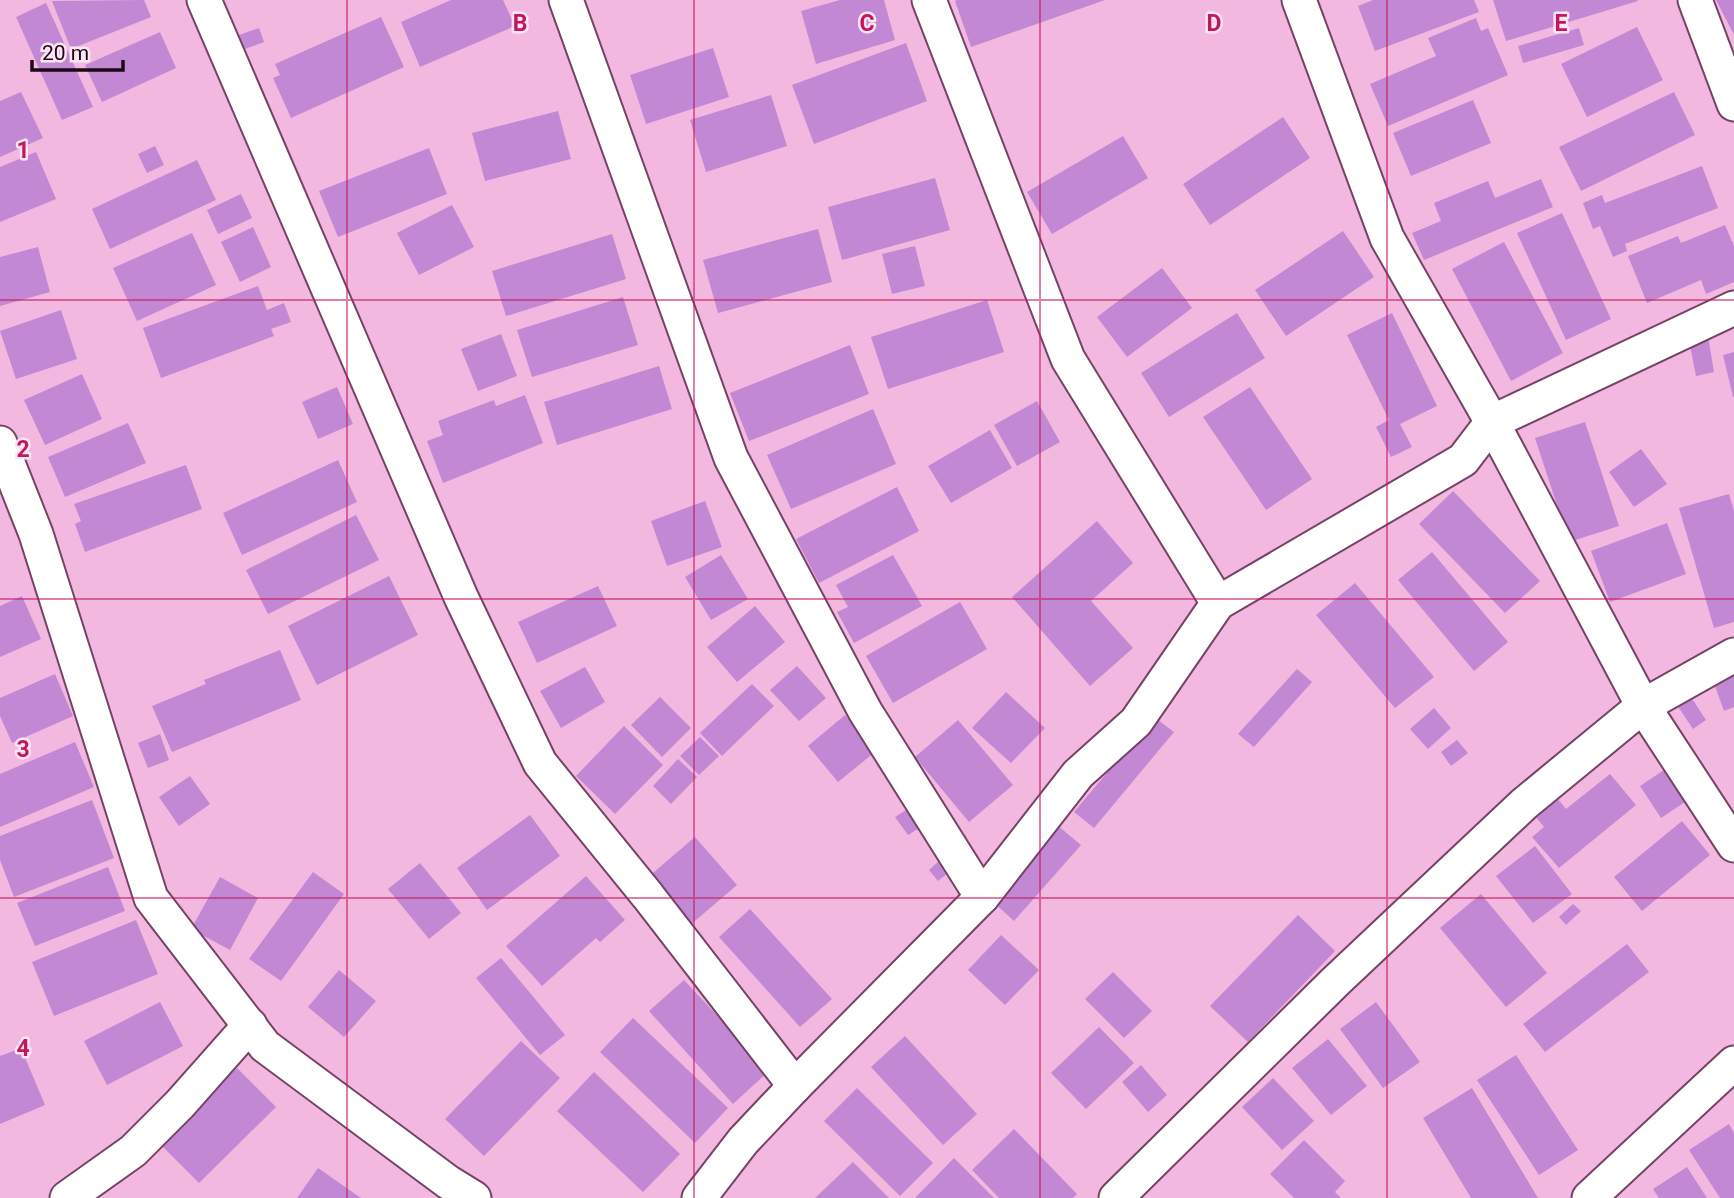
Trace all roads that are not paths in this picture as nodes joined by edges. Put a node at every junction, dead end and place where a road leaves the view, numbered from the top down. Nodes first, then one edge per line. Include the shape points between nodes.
1 (204, 0) edge
2 (566, 0) edge
3 (929, 0) edge
4 (1298, 0) edge
5 (1695, 0) edge
6 (1734, 104) edge
7 (1734, 308) edge
8 (1492, 422) junction
9 (0, 443) edge
10 (1218, 603) junction
11 (1734, 655) edge
12 (1643, 706) junction
13 (1734, 845) edge
14 (982, 897) junction
15 (250, 1025) junction
16 (1734, 1063) edge
17 (795, 1086) junction
18 (711, 1193) edge
19 (67, 1198) edge
20 (474, 1198) edge
21 (1116, 1198) edge
22 (1589, 1198) edge

1 - 17 street via 461,597 540,763
2 - 14 street via 731,458 865,710
3 - 10 street via 1068,359
4 - 8 street via 1387,238
5 - 6 street
7 - 8 street
8 - 10 street via 1463,460
8 - 12 street
9 - 15 street via 36,534 151,898
10 - 14 street via 1136,722 1078,774
11 - 12 street
12 - 13 street
12 - 21 street via 1524,804
14 - 17 street
15 - 19 street via 133,1151
15 - 20 street via 265,1046
16 - 22 street
17 - 18 street via 743,1141

